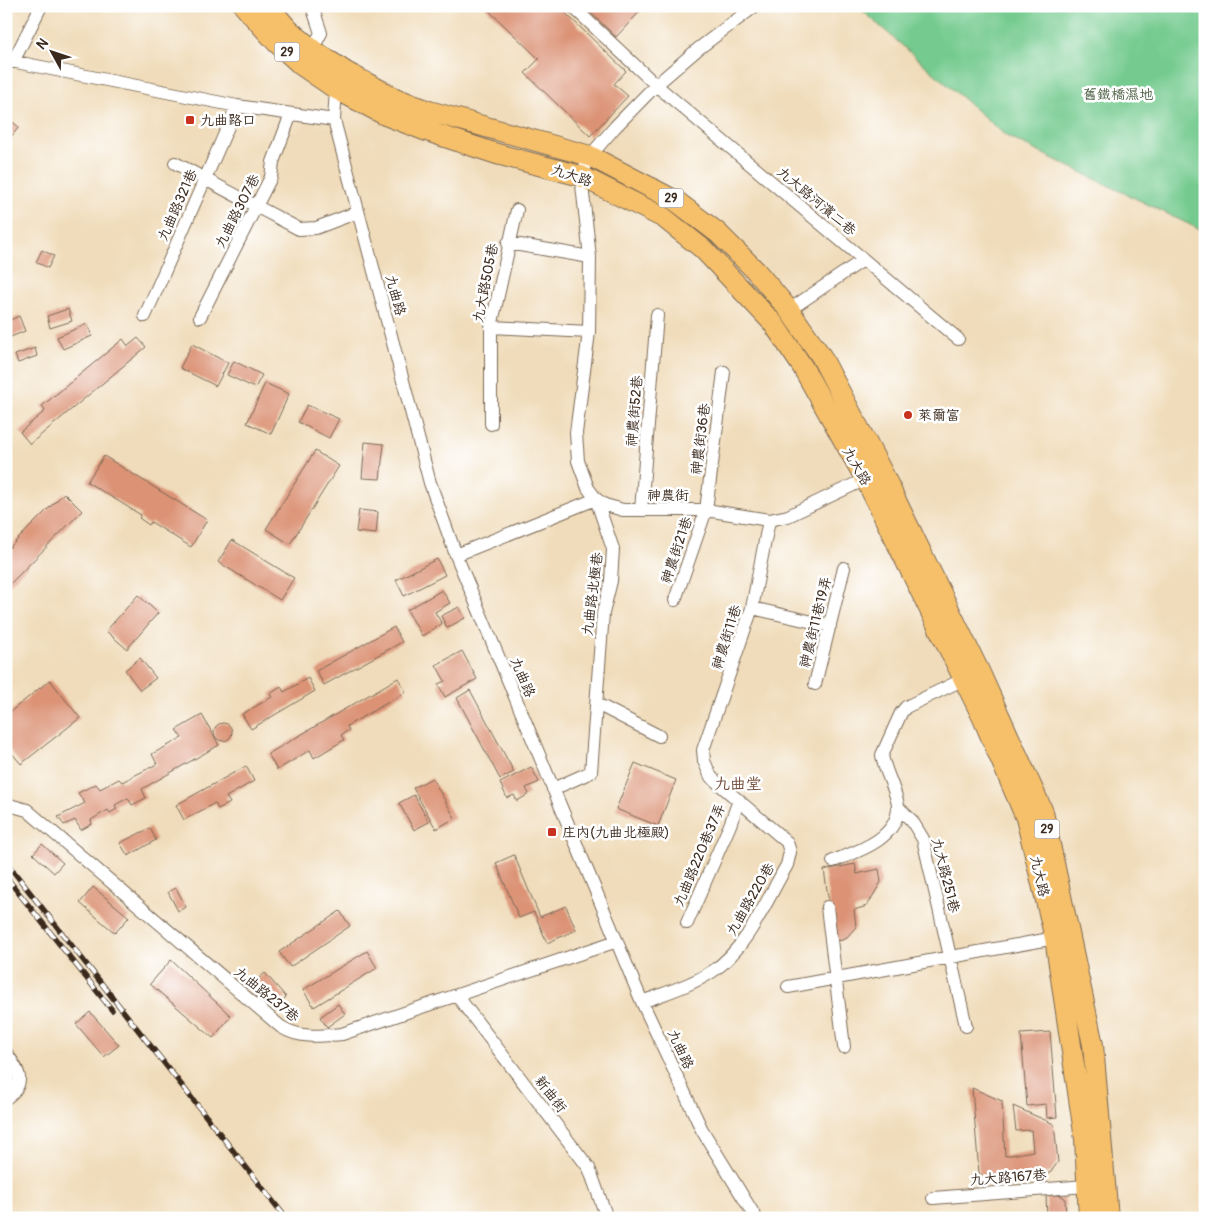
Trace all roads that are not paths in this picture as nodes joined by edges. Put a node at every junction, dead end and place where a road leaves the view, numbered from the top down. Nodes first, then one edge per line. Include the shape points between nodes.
1 (42, 6) edge
2 (244, 6) edge
3 (268, 6) edge
4 (312, 6) edge
5 (572, 6) edge
6 (755, 6) edge
7 (307, 57) junction
8 (10, 61) edge
9 (341, 80) junction
10 (656, 86) junction
11 (237, 106) junction
12 (291, 114) junction
13 (334, 120) junction
14 (590, 156) junction
15 (175, 164) dead end
16 (581, 176) junction
17 (205, 178) junction
18 (256, 206) junction
19 (517, 210) dead end
20 (358, 212) junction
21 (508, 243) junction
22 (590, 257) junction
23 (863, 260) junction
24 (789, 310) junction
25 (657, 315) dead end
26 (145, 316) dead end
27 (200, 317) dead end
28 (491, 328) junction
29 (589, 332) junction
30 (958, 339) dead end
31 (724, 372) dead end
32 (491, 424) dead end
33 (873, 475) junction
34 (596, 499) junction
35 (641, 510) junction
36 (706, 510) junction
37 (769, 520) junction
38 (456, 555) junction
39 (844, 568) dead end
40 (675, 600) dead end
41 (752, 608) junction
42 (830, 626) junction
43 (964, 679) junction
44 (815, 684) dead end
45 (597, 704) junction
46 (659, 736) dead end
47 (704, 761) joint
48 (553, 789) junction
49 (739, 800) junction
50 (6, 804) edge
51 (898, 807) junction
52 (833, 861) dead end
53 (827, 907) dead end
54 (687, 923) dead end
55 (1055, 938) junction
56 (617, 941) junction
57 (951, 958) junction
58 (835, 979) junction
59 (788, 987) dead end
60 (458, 997) junction
61 (642, 1002) junction
62 (966, 1026) dead end
63 (844, 1047) dead end
64 (6, 1052) edge
65 (6, 1098) edge
66 (1086, 1186) junction
67 (934, 1198) dead end
68 (606, 1218) edge
69 (756, 1218) edge
70 (1089, 1218) edge
71 (1108, 1218) edge

1 - 8 street
2 - 7 main road, 九大路 / 29 via 277,43
3 - 7 main road, 九大路 / 29 via 290,30
4 - 7 street via 321,33
5 - 10 street, 九大路河濱二巷
6 - 10 street
7 - 9 main road, 九大路 / 29
8 - 11 street
9 - 13 street, 九曲路
9 - 14 main road, 九大路 / 29 via 429,112
9 - 16 main road, 九大路 / 29 via 385,115 497,154
10 - 14 street
10 - 23 street, 九大路河濱二巷
11 - 12 street
11 - 17 street, 九曲路321巷
12 - 13 street
12 - 18 street, 九曲路307巷 via 273,162 271,177
13 - 20 street, 九曲路
14 - 16 street
14 - 24 main road, 九大路 / 29 via 676,201 711,228 756,271
15 - 17 street
16 - 22 street, 九曲路北極巷
16 - 33 main road, 九大路 / 29 via 664,218 703,249 773,324
17 - 18 street
17 - 26 street, 九曲路321巷
18 - 20 street via 299,229 316,228
18 - 27 street, 九曲路307巷
19 - 21 street, 九大路505巷
20 - 38 street, 九曲路 via 430,482
21 - 22 street
21 - 28 street, 九大路505巷
22 - 29 street, 九曲路北極巷
23 - 24 street
23 - 30 street, 九大路河濱二巷
24 - 33 main road, 九大路 / 29 via 821,356
25 - 35 street, 神農街52巷
28 - 29 street
28 - 32 street, 九大路505巷
29 - 34 street, 九曲路北極巷 via 576,433 578,461 588,488
31 - 36 street, 神農街36巷
33 - 37 street, 神農街 via 788,516
33 - 43 main road, 九大路 / 29
33 - 71 main road, 九大路 / 29 via 979,671 1043,812 1093,1045
34 - 35 street, 神農街 via 624,510
34 - 38 street
34 - 45 street, 九曲路北極巷 via 613,549 612,581 603,613
35 - 36 street, 神農街
36 - 37 street, 神農街
36 - 40 street, 神農街21巷
37 - 41 street, 神農街11巷
38 - 48 street, 九曲路
39 - 42 street, 神農街11巷19弄
41 - 42 street
41 - 47 street, 神農街11巷 via 703,750
42 - 44 street, 神農街11巷19弄
43 - 51 street via 901,713 882,755
43 - 55 main road, 九大路 / 29 via 1026,818
45 - 46 street
45 - 48 street, 九曲路北極巷 via 591,772
47 - 49 street, 九曲路220巷 via 711,777
48 - 56 street, 九曲路
49 - 54 street, 九曲路220巷37弄
49 - 61 street, 九曲路220巷 via 787,842 790,852 787,865 739,947 726,961 701,978
50 - 60 street, 九曲路237巷 via 28,810 293,1034 342,1034
51 - 52 street via 886,834 870,846
51 - 57 street, 九大路251巷 via 923,839
53 - 58 street
55 - 57 street
55 - 66 main road, 九大路 / 29 via 1084,1139
56 - 60 street, 九曲路237巷
56 - 61 street, 九曲路
57 - 58 street
57 - 62 street, 九大路251巷
58 - 59 street
58 - 63 street
60 - 68 street, 新曲街 via 589,1168
61 - 69 street, 九曲路 via 702,1130
64 - 65 street via 20,1077 15,1092
66 - 67 street, 九大路167巷
66 - 70 main road, 九大路 / 29

